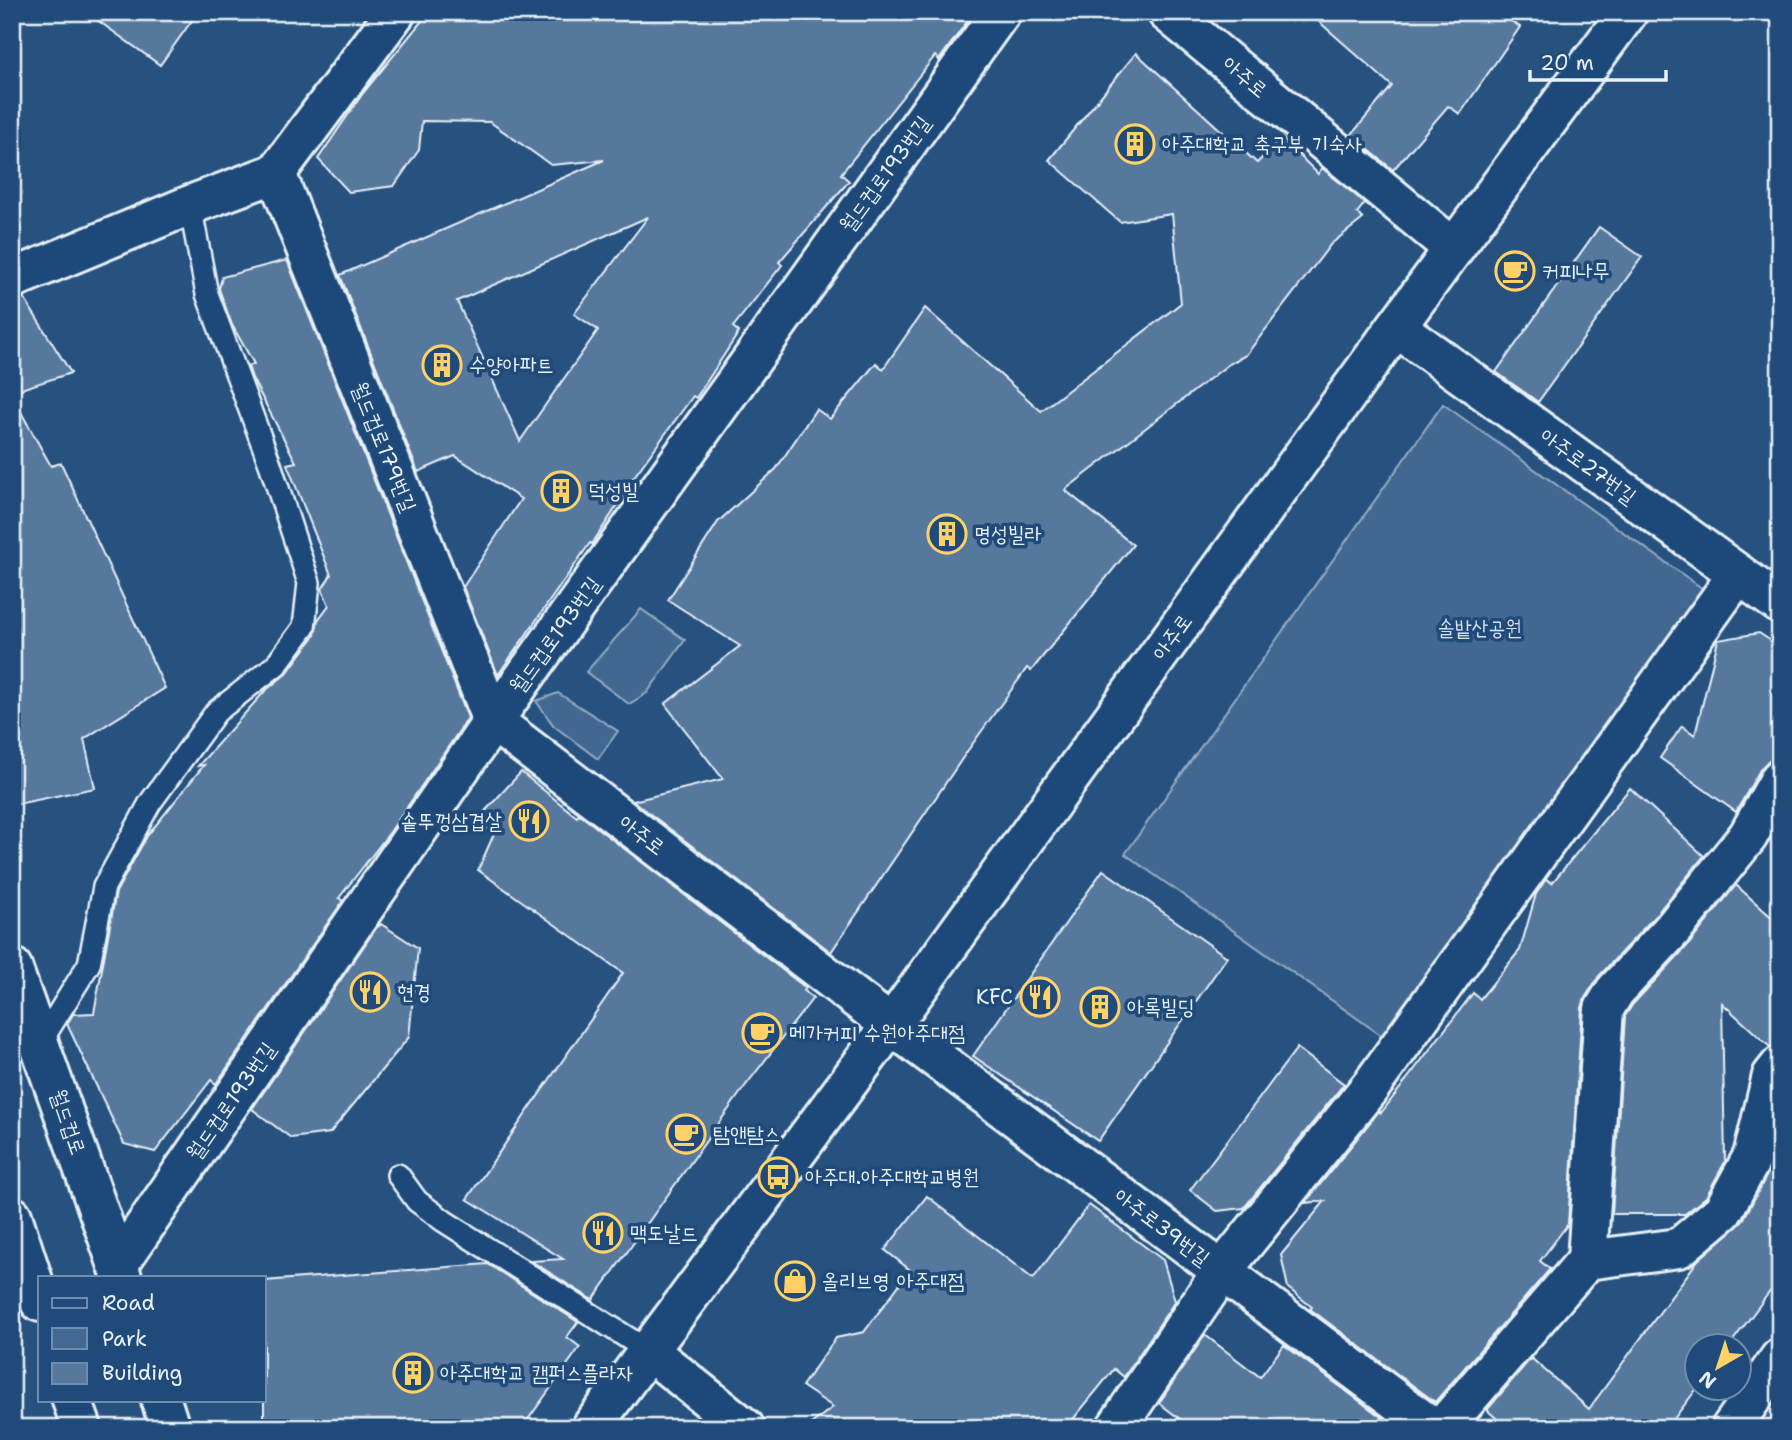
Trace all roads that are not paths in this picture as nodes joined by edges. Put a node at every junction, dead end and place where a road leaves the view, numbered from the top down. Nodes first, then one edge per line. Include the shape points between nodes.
1 (397, 12) edge
2 (1001, 12) edge
3 (1167, 12) edge
4 (1628, 12) edge
5 (276, 173) junction
6 (190, 205) junction
7 (1453, 248) junction
8 (12, 279) edge
9 (1396, 327) junction
10 (1738, 574) junction
11 (1780, 604) edge
12 (493, 721) junction
13 (1780, 779) edge
14 (12, 967) edge
15 (891, 1026) junction
16 (40, 1044) junction
17 (1780, 1066) edge
18 (398, 1175) dead end
19 (12, 1216) edge
20 (1587, 1260) junction
21 (120, 1271) edge
22 (1222, 1271) junction
23 (38, 1295) edge
24 (650, 1352) junction
25 (1780, 1358) edge
26 (73, 1402) edge
27 (162, 1402) edge
28 (82, 1428) edge
29 (170, 1428) edge
30 (591, 1428) edge
31 (745, 1428) edge
32 (1116, 1428) edge
33 (1433, 1428) edge
34 (1442, 1428) edge
35 (1731, 1428) edge

1 - 5 street
2 - 12 street, 월드컵로193번길
3 - 7 street, 아주로
4 - 7 street, 아주로
5 - 6 street
5 - 12 street, 월드컵로179번길
6 - 8 street
6 - 16 lane via 207,294 309,583 304,627 276,665 216,712 150,803 104,887 89,964
7 - 9 street, 아주로
9 - 10 street, 아주로27번길
9 - 15 street, 아주로
10 - 11 street, 아주로27번길
10 - 22 street via 1371,1086
12 - 15 street, 아주로
12 - 21 street, 월드컵로193번길
13 - 20 street via 1748,836 1604,1009
14 - 16 street, 월드컵로
15 - 22 street, 아주로39번길
15 - 24 street, 아주로
16 - 21 street, 월드컵로
17 - 20 street via 1772,1076 1753,1156 1723,1211 1679,1248
18 - 24 lane via 417,1201 444,1221
19 - 23 street
20 - 34 street
22 - 32 street
22 - 33 street, 아주로39번길
24 - 30 street, 아주로
24 - 31 street
25 - 35 street
26 - 28 street
27 - 29 street

